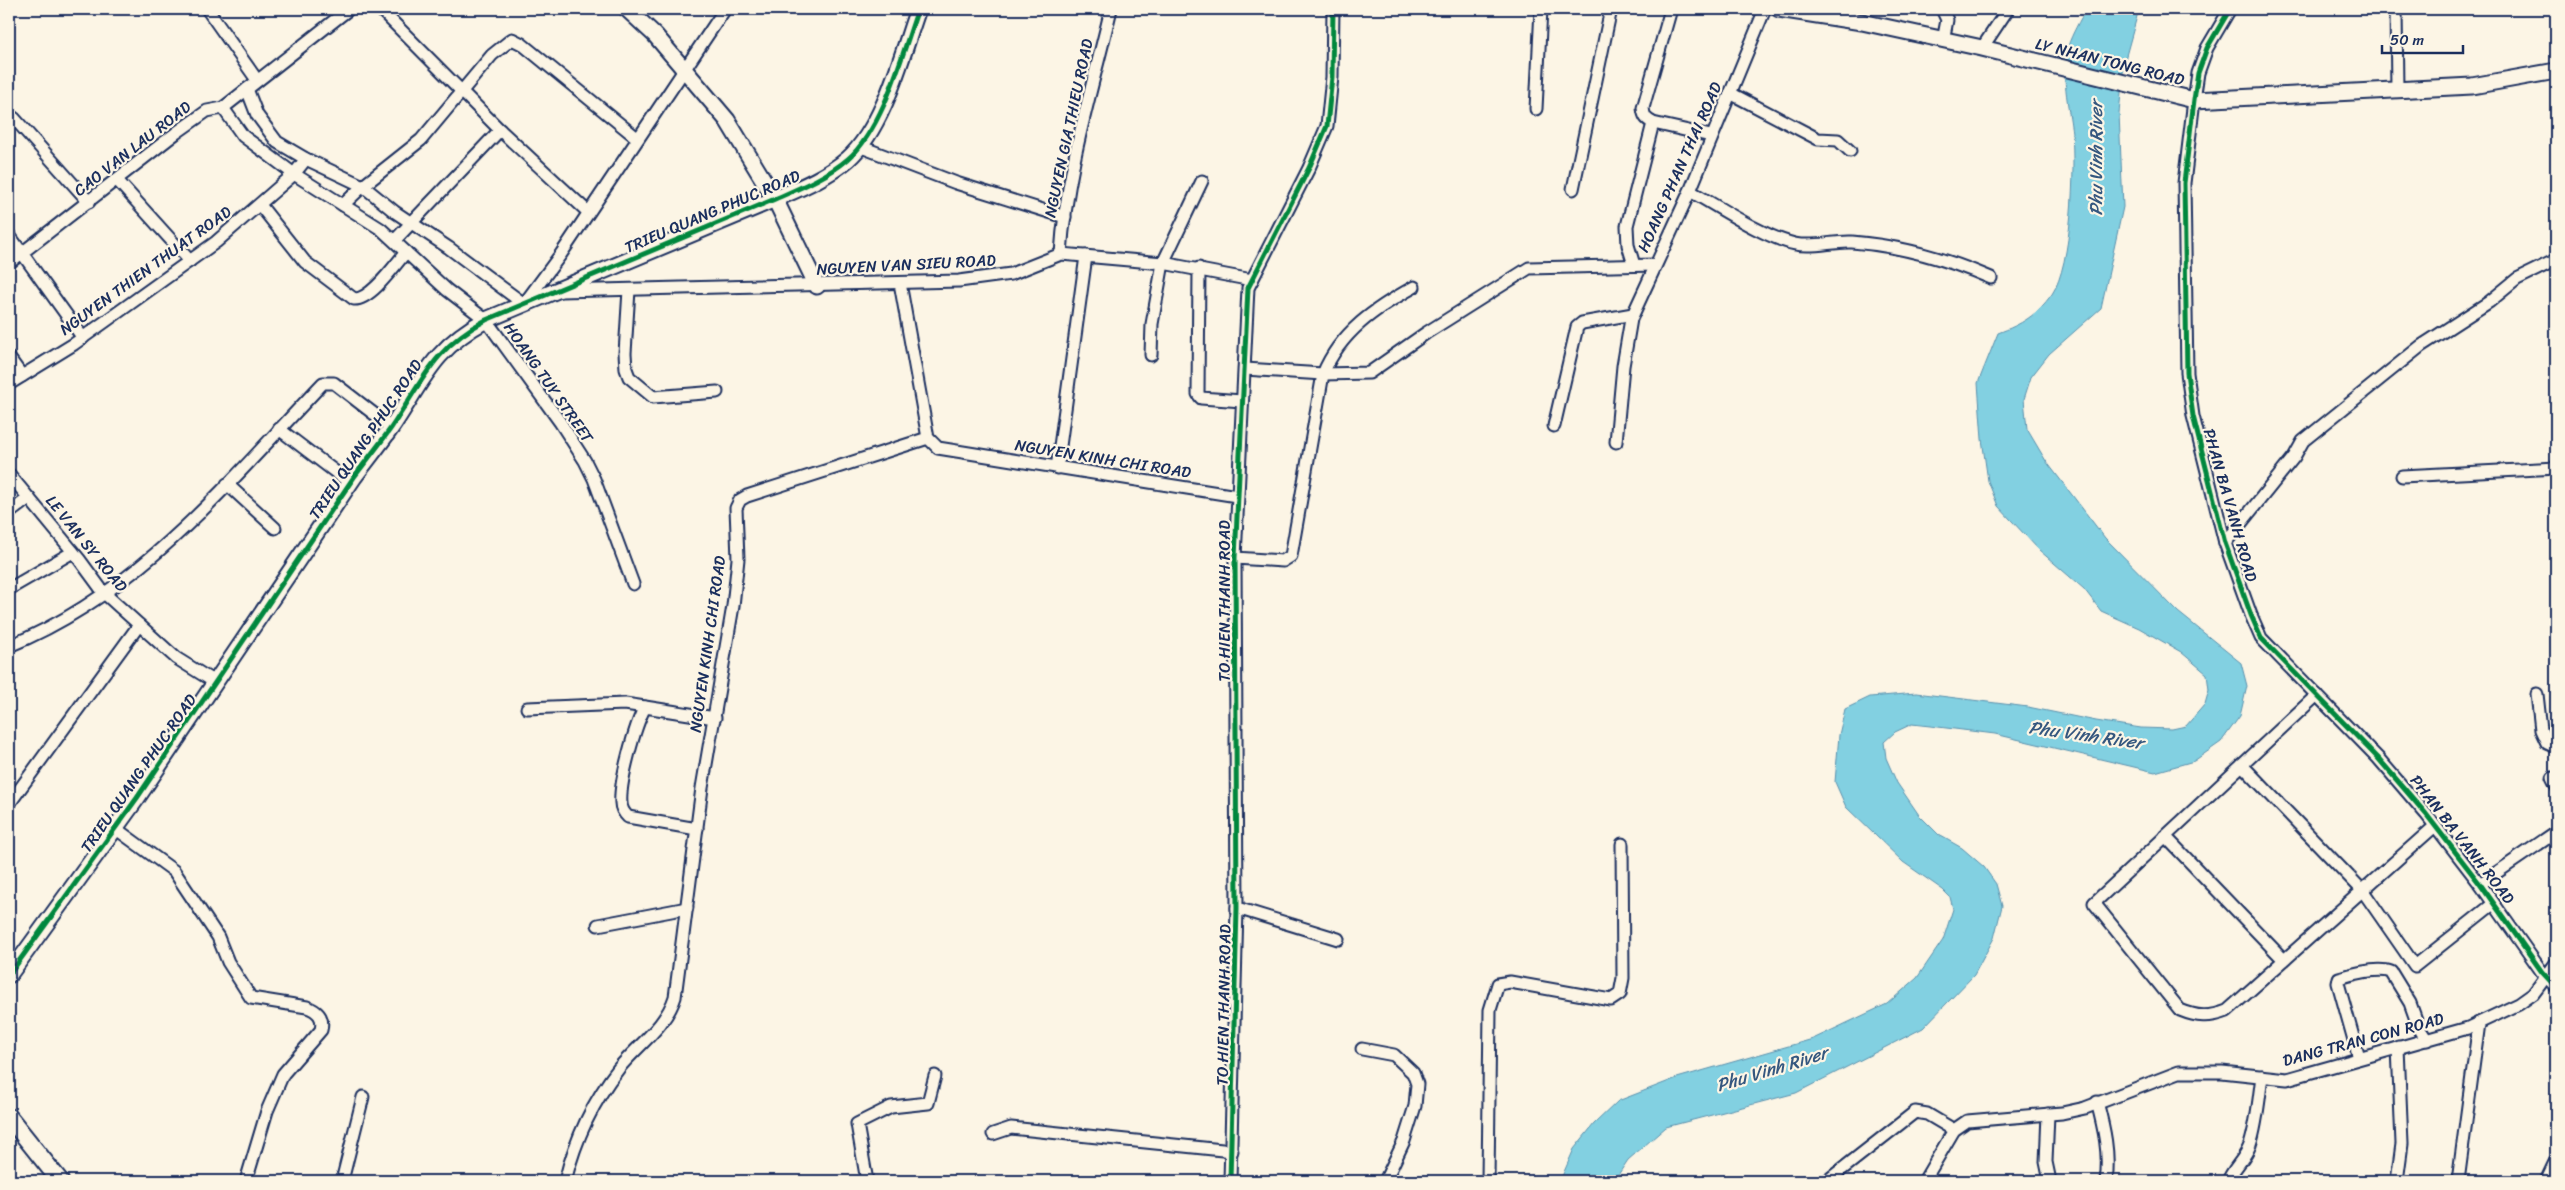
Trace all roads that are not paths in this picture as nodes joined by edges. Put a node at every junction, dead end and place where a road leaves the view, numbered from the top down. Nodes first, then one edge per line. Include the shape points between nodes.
1 (207, 9) edge
2 (349, 9) edge
3 (380, 9) edge
4 (627, 9) edge
5 (725, 9) edge
6 (918, 9) edge
7 (1111, 9) edge
8 (1333, 9) edge
9 (1541, 9) edge
10 (1611, 9) edge
11 (1670, 9) edge
12 (1765, 9) edge
13 (1779, 9) edge
14 (1942, 9) edge
15 (2008, 9) edge
16 (2230, 9) edge
17 (2396, 9) edge
18 (1943, 41) junction
19 (1982, 48) junction
20 (684, 68) junction
21 (2556, 71) edge
22 (256, 80) junction
23 (247, 88) junction
24 (2397, 90) junction
25 (462, 93) junction
26 (1730, 93) junction
27 (2194, 100) junction
28 (223, 108) junction
29 (1536, 109) dead end
30 (14, 118) dead end
31 (1653, 123) junction
32 (500, 130) junction
33 (1711, 136) junction
34 (637, 138) junction
35 (859, 146) junction
36 (1850, 151) dead end
37 (306, 159) junction
38 (294, 174) junction
39 (117, 180) junction
40 (1202, 181) dead end
41 (363, 186) junction
42 (1574, 189) dead end
43 (1690, 191) junction
44 (775, 199) junction
45 (89, 202) junction
46 (260, 205) junction
47 (343, 205) junction
48 (588, 212) junction
49 (1065, 217) junction
50 (411, 222) junction
51 (9, 234) edge
52 (395, 240) junction
53 (406, 252) junction
54 (23, 253) junction
55 (1061, 254) junction
56 (1086, 256) junction
57 (2556, 260) edge
58 (190, 261) junction
59 (9, 263) edge
60 (1163, 263) junction
61 (1634, 265) junction
62 (1655, 265) junction
63 (1199, 268) junction
64 (1991, 278) dead end
65 (1252, 280) junction
66 (900, 283) junction
67 (818, 286) junction
68 (1414, 287) dead end
69 (629, 290) junction
70 (557, 291) junction
71 (524, 304) junction
72 (1633, 314) junction
73 (486, 320) junction
74 (83, 338) junction
75 (1151, 355) dead end
76 (9, 358) edge
77 (1245, 370) junction
78 (1323, 374) junction
79 (22, 376) junction
80 (9, 384) edge
81 (717, 392) dead end
82 (1242, 401) junction
83 (1554, 426) dead end
84 (391, 427) junction
85 (279, 429) junction
86 (928, 438) junction
87 (1616, 442) dead end
88 (1057, 468) junction
89 (2556, 468) edge
90 (9, 474) edge
91 (2402, 476) dead end
92 (350, 483) junction
93 (227, 484) junction
94 (1237, 496) junction
95 (29, 498) junction
96 (9, 512) edge
97 (275, 528) dead end
98 (2225, 543) junction
99 (73, 552) junction
100 (1235, 558) junction
101 (633, 584) dead end
102 (9, 589) edge
103 (104, 593) junction
104 (139, 626) junction
105 (9, 646) edge
106 (216, 683) junction
107 (2537, 694) dead end
108 (2317, 695) junction
109 (645, 707) junction
110 (527, 708) dead end
111 (715, 718) junction
112 (2556, 747) edge
113 (2242, 765) junction
114 (9, 804) edge
115 (2435, 826) junction
116 (115, 828) junction
117 (696, 829) junction
118 (2556, 832) edge
119 (2165, 836) junction
120 (1622, 844) dead end
121 (2480, 884) junction
122 (2363, 891) junction
123 (2493, 904) junction
124 (687, 908) junction
125 (1237, 908) junction
126 (598, 925) dead end
127 (1338, 939) dead end
128 (2284, 960) junction
129 (2556, 963) edge
130 (9, 975) edge
131 (2546, 976) junction
132 (2556, 987) edge
133 (2479, 1023) junction
134 (2427, 1040) junction
135 (2398, 1046) junction
136 (1362, 1049) dead end
137 (2359, 1058) junction
138 (935, 1076) dead end
139 (2262, 1076) junction
140 (363, 1096) dead end
141 (2097, 1102) junction
142 (2048, 1114) junction
143 (9, 1117) edge
144 (1954, 1130) junction
145 (993, 1134) dead end
146 (1232, 1151) junction
147 (2556, 1160) edge
148 (60, 1181) edge
149 (246, 1181) edge
150 (342, 1181) edge
151 (565, 1181) edge
152 (867, 1181) edge
153 (1230, 1181) edge
154 (1385, 1181) edge
155 (1488, 1181) edge
156 (1827, 1181) edge
157 (1924, 1181) edge
158 (2050, 1181) edge
159 (2106, 1181) edge
160 (2228, 1181) edge
161 (2397, 1181) edge
162 (2458, 1181) edge
163 (2546, 1181) edge

1 - 22 street
2 - 22 street, CAO VAN LAU ROAD
3 - 25 street
4 - 20 street
5 - 20 street
6 - 35 street, TRIEU QUANG PHUC ROAD via 873,130
7 - 49 street, NGUYEN GIA THIEU ROAD via 1079,138
8 - 65 street, TO HIEN THANH ROAD via 1327,126
9 - 29 street
10 - 42 street
11 - 31 street via 1643,108 1646,119
12 - 26 street, HOANG PHAN THAI ROAD
13 - 18 street, LY NHAN TONG ROAD via 1862,22
14 - 18 street via 1947,20
15 - 19 street
16 - 27 street, PHAN BA VANH ROAD via 2207,48 2198,73
17 - 24 street
18 - 19 street, LY NHAN TONG ROAD
19 - 27 street, LY NHAN TONG ROAD
20 - 34 street
20 - 44 street via 727,120
21 - 24 street, LY NHAN TONG ROAD via 2472,86
22 - 23 street, CAO VAN LAU ROAD
23 - 28 street, CAO VAN LAU ROAD
23 - 37 street via 256,115 277,142
24 - 27 street, LY NHAN TONG ROAD
25 - 32 street
25 - 34 street via 492,55 512,39
25 - 41 street via 421,140
26 - 33 street, HOANG PHAN THAI ROAD
26 - 36 street via 1813,137 1838,140
27 - 98 street, PHAN BA VANH ROAD via 2184,183 2187,373 2192,416
28 - 38 street, HOANG TUY STREET via 243,136
28 - 39 street, CAO VAN LAU ROAD via 207,111
30 - 45 street
31 - 33 street
31 - 61 street via 1627,226
32 - 48 street
32 - 50 street
33 - 43 street, HOANG PHAN THAI ROAD
34 - 48 street
35 - 44 street, TRIEU QUANG PHUC ROAD via 818,179
35 - 49 street
37 - 38 street, NGUYEN THIEN THUAT ROAD
37 - 41 street
38 - 46 street, NGUYEN THIEN THUAT ROAD
38 - 47 street, HOANG TUY STREET
39 - 45 street, CAO VAN LAU ROAD
39 - 58 street
40 - 60 street
41 - 47 street
41 - 50 street
43 - 62 street, HOANG PHAN THAI ROAD
43 - 64 street via 1794,244 1854,242 1921,252 1948,259
44 - 67 street
44 - 70 street, TRIEU QUANG PHUC ROAD
45 - 54 street, CAO VAN LAU ROAD
46 - 53 street via 306,262 354,299 369,295
46 - 58 street, NGUYEN THIEN THUAT ROAD
47 - 52 street, HOANG TUY STREET
48 - 71 street
49 - 55 street, NGUYEN GIA THIEU ROAD
50 - 52 street
50 - 71 street
51 - 54 street
52 - 53 street, HOANG TUY STREET
53 - 73 street, HOANG TUY STREET
54 - 59 street, CAO VAN LAU ROAD
54 - 74 street
55 - 56 street, NGUYEN VAN SIEU ROAD
55 - 66 street, NGUYEN VAN SIEU ROAD via 1011,274 959,281
56 - 60 street, NGUYEN VAN SIEU ROAD
56 - 88 street
57 - 98 street via 2516,279 2489,302 2420,346 2303,441 2294,457
58 - 74 street, NGUYEN THIEN THUAT ROAD
60 - 63 street, NGUYEN VAN SIEU ROAD
60 - 75 street via 1152,324
61 - 62 street, HOANG PHAN THAI ROAD
61 - 78 street, HOANG PHAN THAI ROAD via 1529,268 1426,333 1375,370 1357,375
62 - 72 street
63 - 65 street, NGUYEN VAN SIEU ROAD
63 - 82 street via 1198,394 1201,398
65 - 77 street, TO HIEN THANH ROAD via 1248,288
66 - 67 street, NGUYEN VAN SIEU ROAD
66 - 86 street
67 - 69 street, NGUYEN VAN SIEU ROAD
68 - 78 street via 1366,316 1340,343
69 - 70 street, NGUYEN VAN SIEU ROAD
69 - 81 street via 625,353 629,378 653,397
70 - 71 street, TRIEU QUANG PHUC ROAD
71 - 73 street, TRIEU QUANG PHUC ROAD
72 - 83 street via 1582,323 1577,327
72 - 87 street via 1623,366
73 - 84 street, TRIEU QUANG PHUC ROAD via 471,328 435,359
73 - 101 street, HOANG TUY STREET via 585,462
74 - 79 street, NGUYEN THIEN THUAT ROAD
76 - 79 street
77 - 78 street, HOANG PHAN THAI ROAD
77 - 82 street, TO HIEN THANH ROAD
78 - 100 street via 1291,556 1283,561
79 - 80 street, NGUYEN THIEN THUAT ROAD
82 - 94 street, TO HIEN THANH ROAD
84 - 85 street via 329,382 323,383
84 - 92 street, TRIEU QUANG PHUC ROAD
85 - 92 street
85 - 93 street
86 - 88 street, NGUYEN KINH CHI ROAD via 938,448
86 - 111 street, NGUYEN KINH CHI ROAD via 740,500 736,508 738,559 734,597
88 - 94 street, NGUYEN KINH CHI ROAD
89 - 91 street
90 - 95 street, LE VAN SY ROAD
92 - 106 street, TRIEU QUANG PHUC ROAD
93 - 97 street
93 - 103 street via 164,548
94 - 100 street, TO HIEN THANH ROAD
95 - 96 street
95 - 99 street, LE VAN SY ROAD
98 - 108 street, PHAN BA VANH ROAD via 2261,638
99 - 102 street
99 - 103 street, LE VAN SY ROAD
100 - 125 street, TO HIEN THANH ROAD
103 - 104 street, LE VAN SY ROAD
103 - 105 street via 40,633
104 - 106 street, LE VAN SY ROAD via 176,658
104 - 114 street
106 - 116 street, TRIEU QUANG PHUC ROAD
107 - 112 street via 2540,730 2546,744
108 - 113 street
108 - 115 street, PHAN BA VANH ROAD via 2378,758
109 - 110 street via 625,704
109 - 111 street
109 - 117 street via 627,765 620,802 622,808 633,819
111 - 117 street, NGUYEN KINH CHI ROAD
113 - 119 street
113 - 122 street
115 - 121 street, PHAN BA VANH ROAD
115 - 122 street
116 - 130 street, TRIEU QUANG PHUC ROAD
116 - 149 street via 174,871 218,937 228,962 251,998 307,1007 320,1015 321,1030 280,1080
117 - 124 street, NGUYEN KINH CHI ROAD
118 - 121 street
119 - 128 street
119 - 128 street via 2094,903 2180,1010 2194,1016 2212,1016 2227,1011
120 - 155 street via 1620,994 1611,1000 1510,982 1498,984 1490,1010
121 - 123 street, PHAN BA VANH ROAD
122 - 123 street via 2415,966
122 - 128 street
123 - 131 street, PHAN BA VANH ROAD
124 - 126 street
124 - 151 street, NGUYEN KINH CHI ROAD via 668,1016 634,1050 607,1084 581,1132
125 - 127 street
125 - 146 street, TO HIEN THANH ROAD
129 - 131 street, DANG TRAN CON ROAD
131 - 132 street, PHAN BA VANH ROAD
131 - 133 street, DANG TRAN CON ROAD via 2533,994 2519,1004
133 - 134 street, DANG TRAN CON ROAD
133 - 162 street
134 - 135 street, DANG TRAN CON ROAD
134 - 137 street via 2391,972 2359,972 2339,978 2338,983
135 - 137 street, DANG TRAN CON ROAD
135 - 161 street via 2402,1144
136 - 154 street via 1394,1055 1413,1073 1417,1084 1415,1106 1404,1140
137 - 139 street, DANG TRAN CON ROAD via 2287,1079
138 - 152 street via 928,1103 891,1108 857,1124
139 - 141 street, DANG TRAN CON ROAD via 2179,1072
139 - 160 street via 2250,1144
140 - 150 street
141 - 142 street, DANG TRAN CON ROAD via 2085,1108
141 - 159 street via 2108,1160
142 - 144 street, DANG TRAN CON ROAD via 1967,1121
142 - 158 street via 2046,1162
143 - 148 main road
144 - 156 street via 1927,1114 1915,1112
144 - 157 street
145 - 146 street via 1011,1128
146 - 153 street, TO HIEN THANH ROAD
147 - 163 street

